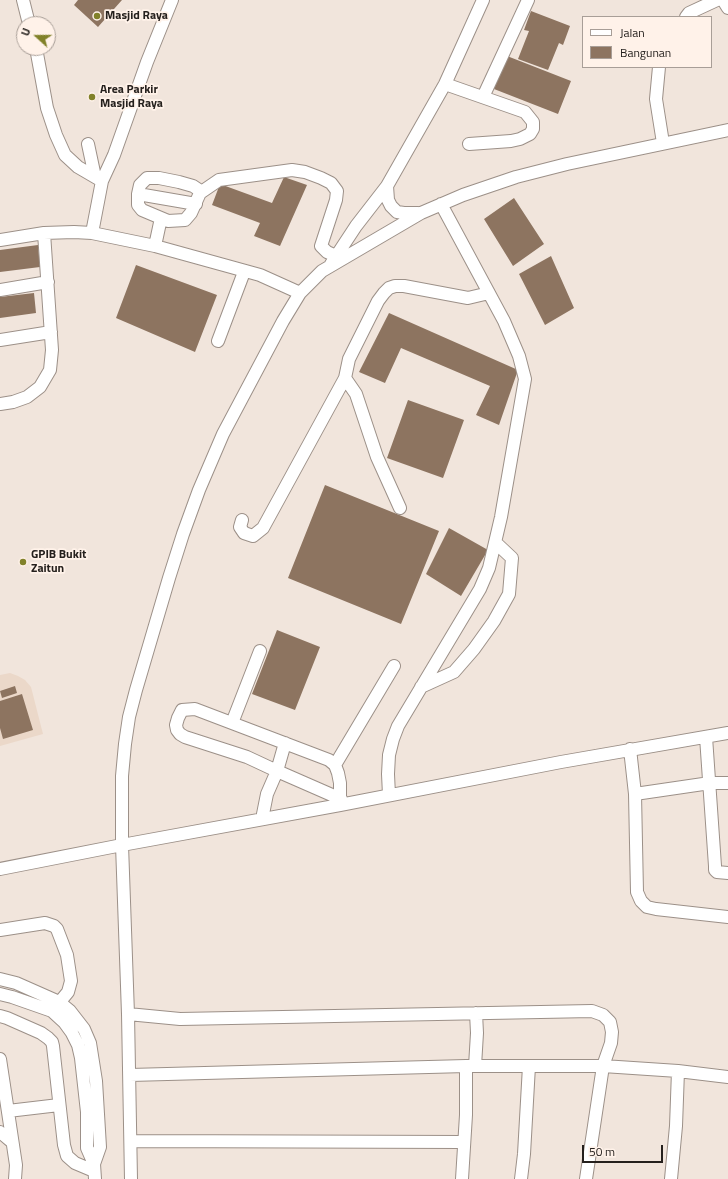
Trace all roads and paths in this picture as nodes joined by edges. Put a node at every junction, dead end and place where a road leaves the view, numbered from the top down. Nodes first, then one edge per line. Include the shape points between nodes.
1 (23, 0) edge
2 (172, 0) edge
3 (483, 0) edge
4 (528, 0) edge
5 (717, 0) edge
6 (723, 0) edge
7 (728, 8) edge
8 (28, 16) edge
9 (687, 16) edge
10 (37, 56) edge
11 (658, 68) edge
12 (445, 84) junction
13 (483, 97) junction
14 (728, 130) edge
15 (663, 143) junction
16 (88, 144) dead end
17 (469, 144) dead end
18 (99, 179) junction
19 (387, 186) junction
20 (138, 194) junction
21 (198, 199) junction
22 (441, 204) junction
23 (421, 212) junction
24 (161, 218) junction
25 (44, 233) junction
26 (92, 233) junction
27 (0, 240) edge
28 (155, 246) junction
29 (336, 256) junction
30 (328, 268) junction
31 (244, 272) junction
32 (48, 282) junction
33 (0, 290) edge
34 (300, 292) junction
35 (489, 293) junction
36 (51, 332) junction
37 (0, 340) edge
38 (218, 341) dead end
39 (345, 378) junction
40 (0, 404) edge
41 (400, 508) dead end
42 (242, 520) dead end
43 (496, 543) junction
44 (260, 651) dead end
45 (394, 666) dead end
46 (421, 687) junction
47 (232, 723) junction
48 (728, 733) edge
49 (706, 737) junction
50 (285, 743) junction
51 (630, 749) junction
52 (335, 765) junction
53 (277, 771) junction
54 (710, 783) junction
55 (728, 783) edge
56 (635, 794) junction
57 (389, 796) junction
58 (341, 802) junction
59 (262, 819) junction
60 (122, 845) junction
61 (0, 870) edge
62 (728, 873) edge
63 (728, 917) edge
64 (0, 930) edge
65 (0, 979) edge
66 (16, 983) junction
67 (0, 994) edge
68 (12, 997) junction
69 (56, 1007) junction
70 (476, 1013) junction
71 (128, 1014) junction
72 (0, 1016) edge
73 (0, 1060) edge
74 (471, 1066) junction
75 (530, 1066) junction
76 (604, 1066) junction
77 (678, 1071) junction
78 (130, 1075) junction
79 (728, 1077) edge
80 (59, 1105) junction
81 (8, 1111) junction
82 (0, 1132) edge
83 (131, 1140) junction
84 (12, 1142) junction
85 (464, 1142) junction
86 (94, 1172) edge
87 (15, 1179) edge
88 (131, 1179) edge
89 (462, 1179) edge
90 (521, 1179) edge
91 (586, 1179) edge
92 (671, 1179) edge

1 - 8 street
2 - 18 street via 114,155
3 - 12 street
4 - 13 street
5 - 9 street
6 - 7 street
10 - 18 street via 47,108 65,155 78,167
11 - 15 street via 656,99
12 - 13 street
12 - 19 street
13 - 17 street via 525,112 533,122 533,129 530,134 511,141
14 - 15 street
15 - 22 street via 516,177
16 - 18 street
18 - 26 street
19 - 23 street via 388,200 397,212
19 - 29 street
20 - 21 street
20 - 21 street via 140,185 147,178 159,178 193,186 199,190
20 - 24 street via 138,205 142,210
21 - 24 street via 185,220
21 - 29 street via 219,180 292,170 321,178 331,183 337,191 321,246
22 - 23 street
22 - 35 street
23 - 30 street
24 - 28 street
25 - 26 street
25 - 27 street
25 - 32 street
26 - 28 street
28 - 31 street
29 - 30 street
30 - 34 street
31 - 34 street via 260,275
31 - 38 street
32 - 33 street
32 - 36 street
34 - 60 street via 223,434 183,534 129,717 122,776
35 - 39 street via 468,298 404,286 389,288 378,301 349,360
35 - 43 street via 519,356 525,379
36 - 37 street
36 - 40 street via 50,370 40,387 27,397
39 - 41 street via 356,394 377,457
39 - 42 street via 263,528 252,536 244,533 240,527
43 - 46 street via 480,589
43 - 46 street via 512,558 509,594 494,621 454,672
44 - 47 street
45 - 52 street
46 - 57 street via 393,739 389,755
47 - 50 street
47 - 53 street via 195,709 186,709 182,710 176,725 180,734 185,737 247,757
48 - 49 street
49 - 51 street
49 - 54 street
50 - 52 street via 329,760
50 - 53 street
51 - 56 street
51 - 57 street
52 - 58 street via 340,783
53 - 58 street
53 - 59 street via 267,794
54 - 55 street
54 - 56 street
54 - 62 street via 716,870
56 - 63 street via 637,892 641,901 647,907 656,910
57 - 58 street
58 - 59 street
59 - 60 street
60 - 61 street
60 - 71 street
64 - 69 street via 44,923 57,928 67,955 70,980 68,992
65 - 66 street
66 - 68 street
66 - 69 street via 44,994
67 - 68 street
68 - 69 street
69 - 86 street via 78,1045 87,1112 87,1148
70 - 71 street via 180,1019
70 - 74 street via 478,1033
70 - 76 street via 592,1011 603,1015 610,1022 612,1032
71 - 78 street
72 - 80 street via 40,1033 52,1042
73 - 81 street
74 - 75 street
74 - 78 street
74 - 85 street
75 - 76 street
75 - 90 street
76 - 77 street
76 - 91 street
77 - 79 street
77 - 92 street
78 - 83 street
80 - 81 street
80 - 86 street via 67,1156
81 - 84 street
82 - 84 street
83 - 85 street
83 - 88 street
84 - 87 street via 16,1165
85 - 89 street

